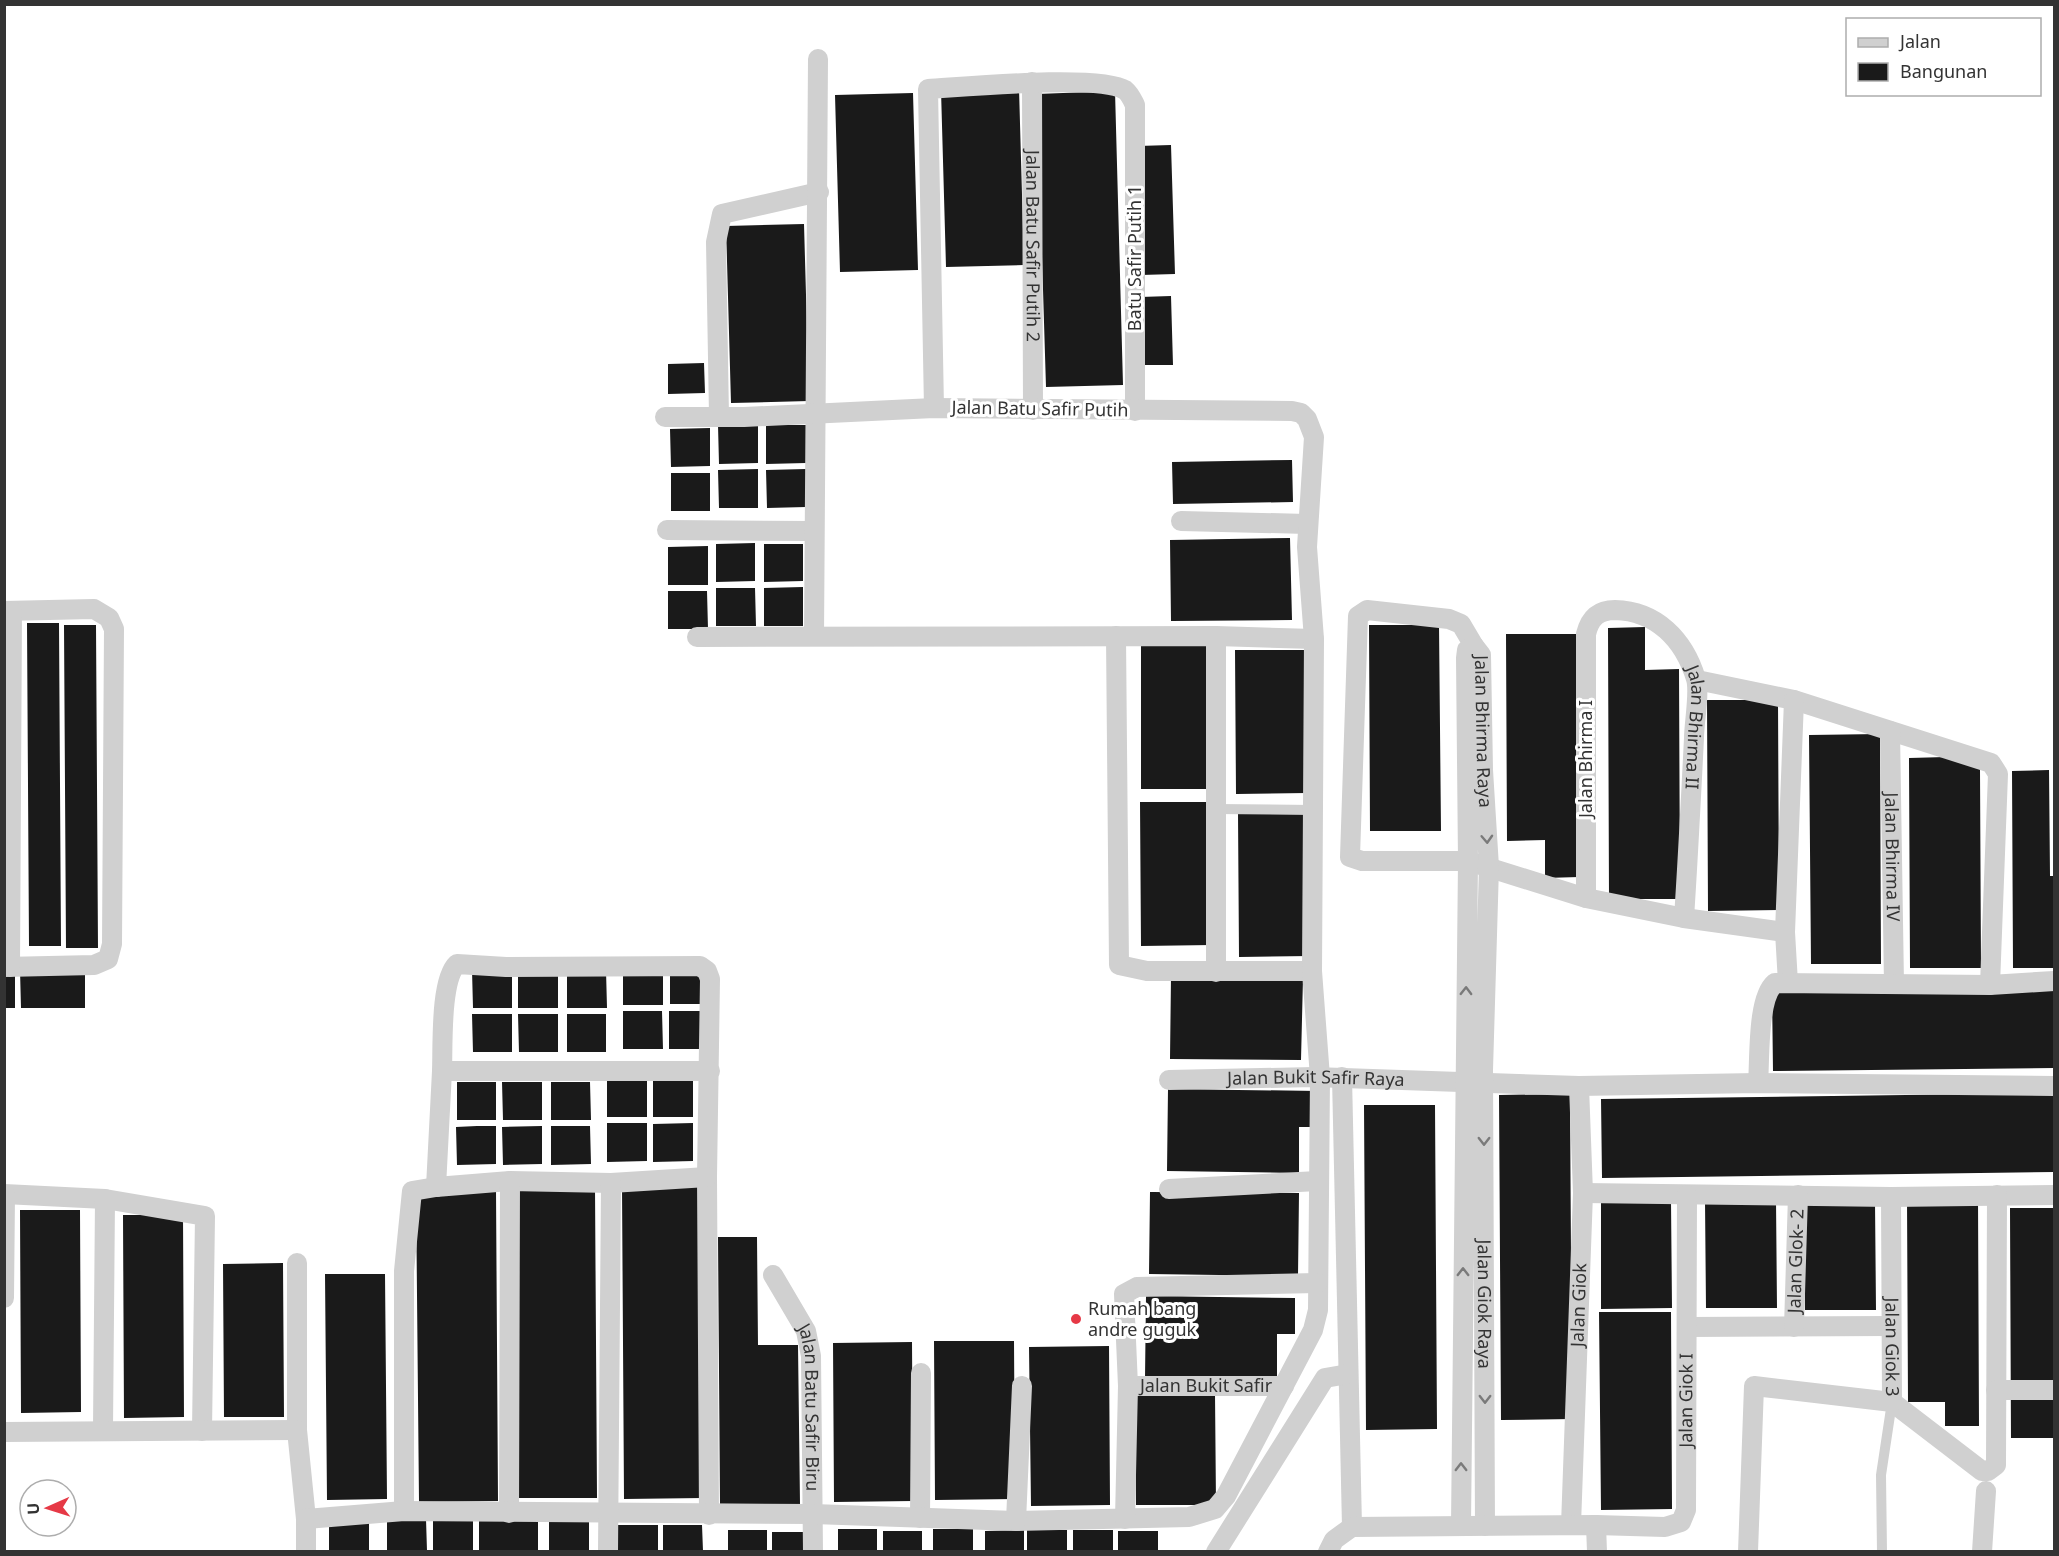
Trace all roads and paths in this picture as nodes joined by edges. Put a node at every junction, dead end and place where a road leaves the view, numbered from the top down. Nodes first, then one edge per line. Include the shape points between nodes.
1 (818, 59) dead end
2 (1032, 82) junction
3 (819, 192) junction
4 (934, 408) junction
5 (1033, 410) junction
6 (1135, 411) junction
7 (817, 414) junction
8 (719, 416) junction
9 (665, 417) dead end
10 (1181, 521) dead end
11 (1307, 524) junction
12 (667, 530) dead end
13 (813, 531) junction
14 (8, 611) edge
15 (1591, 621) joint
16 (814, 636) junction
17 (1116, 636) junction
18 (1216, 636) junction
19 (697, 638) dead end
20 (1314, 639) junction
21 (1474, 646) junction
22 (1696, 680) junction
23 (1794, 700) junction
24 (1890, 731) junction
25 (1216, 809) junction
26 (1313, 810) junction
27 (1468, 861) junction
28 (1489, 867) junction
29 (1586, 898) junction
30 (1684, 918) junction
31 (1785, 932) junction
32 (7, 967) edge
33 (1312, 971) junction
34 (1216, 972) junction
35 (2055, 981) edge
36 (1788, 983) junction
37 (1894, 984) junction
38 (1990, 985) junction
39 (442, 1071) junction
40 (710, 1071) junction
41 (1332, 1077) junction
42 (1169, 1080) dead end
43 (1464, 1083) junction
44 (1484, 1083) junction
45 (1758, 1083) junction
46 (1579, 1086) junction
47 (2055, 1086) edge
48 (707, 1177) junction
49 (510, 1181) junction
50 (1318, 1181) junction
51 (610, 1183) junction
52 (436, 1187) junction
53 (1169, 1189) dead end
54 (1583, 1193) junction
55 (5, 1194) edge
56 (1687, 1195) junction
57 (1798, 1195) junction
58 (1996, 1195) junction
59 (2055, 1195) edge
60 (1891, 1197) junction
61 (105, 1199) junction
62 (297, 1263) dead end
63 (773, 1275) dead end
64 (1317, 1283) junction
65 (4, 1298) edge
66 (1890, 1326) junction
67 (1688, 1327) junction
68 (1794, 1327) junction
69 (921, 1373) dead end
70 (1348, 1374) junction
71 (1289, 1380) junction
72 (1022, 1386) dead end
73 (1128, 1386) junction
74 (1996, 1390) junction
75 (2055, 1390) edge
76 (1312, 1392) junction
77 (1892, 1402) junction
78 (103, 1429) junction
79 (297, 1430) junction
80 (202, 1431) junction
81 (4, 1432) edge
82 (1462, 1440) junction
83 (1485, 1440) junction
84 (1986, 1491) dead end
85 (404, 1511) junction
86 (608, 1512) junction
87 (508, 1514) junction
88 (813, 1514) junction
89 (709, 1515) junction
90 (920, 1518) junction
91 (306, 1519) junction
92 (1125, 1519) junction
93 (1016, 1521) junction
94 (1596, 1524) junction
95 (1571, 1525) junction
96 (1461, 1526) junction
97 (1485, 1526) junction
98 (1352, 1527) junction
99 (306, 1551) edge
100 (608, 1551) edge
101 (813, 1551) edge
102 (1215, 1551) edge
103 (1328, 1551) edge
104 (1597, 1551) edge
105 (1748, 1551) edge
106 (1882, 1551) edge
107 (1982, 1551) edge

1 - 3 street
2 - 4 street via 928,89
2 - 5 street, Jalan Batu Safir Putih 2
2 - 6 street, Batu Safir Putih 1 via 1115,86 1130,94 1135,105
3 - 7 street
3 - 8 street via 722,214 716,242
4 - 5 street, Jalan Batu Safir Putih
4 - 7 street, Jalan Batu Safir Putih
5 - 6 street, Jalan Batu Safir Putih
6 - 11 street, Jalan Batu Safir Putih via 1301,413 1314,437
7 - 8 street, Jalan Batu Safir Putih
7 - 13 street
8 - 9 street, Jalan Batu Safir Putih
10 - 11 street
11 - 20 street
12 - 13 street
13 - 16 street
14 - 32 street
14 - 32 street via 94,609 113,622 112,933 108,959 102,963
15 - 22 street, Jalan Bhirma II via 1605,610 1625,610 1653,618 1676,639
15 - 29 street, Jalan Bhirma I via 1586,634
16 - 17 street
16 - 19 street
17 - 18 street
17 - 34 street via 1119,965 1147,971
18 - 20 street
18 - 25 street
20 - 26 street
21 - 27 street, Jalan Bhirma Raya via 1467,650 1466,658
21 - 27 street via 1461,624 1449,619 1367,610 1356,623 1350,857 1362,861
21 -> 28 street, Jalan Bhirma Raya via 1481,655
22 - 23 street
22 - 30 street, Jalan Bhirma II
23 - 24 street
23 - 31 street
24 - 37 street, Jalan Bhirma IV
24 - 38 street via 1991,763 1998,774
25 - 26 lane
25 - 34 street
26 - 33 street
27 - 28 street
43 -> 27 street, Jalan Bhirma Raya
28 - 29 street
28 - 44 street, Jalan Bhirma Raya
29 - 30 street
30 - 31 street
31 - 36 street
33 - 34 street
33 - 41 street
35 - 38 street
36 - 37 street
36 - 45 street via 1774,983 1765,995
37 - 38 street
39 - 40 street
39 - 40 street via 447,992 452,969 460,963 506,967 700,966 710,979
39 - 52 street
40 - 48 street
41 - 42 street, Jalan Bukit Safir Raya
41 - 43 street, Jalan Bukit Safir Raya
41 - 50 street
41 - 70 street
43 - 44 street, Jalan Bukit Safir Raya
82 -> 43 street, Jalan Giok Raya
44 - 46 street, Jalan Bukit Safir Raya
44 -> 83 street, Jalan Giok Raya
45 - 46 street, Jalan Bukit Safir Raya
45 - 47 street, Jalan Bukit Safir Raya
46 - 54 street, Jalan Giok
48 - 51 street
48 - 89 street
49 - 51 street
49 - 52 street
49 - 87 street
50 - 53 street
50 - 64 street
51 - 86 street
52 - 85 street via 414,1190 410,1203 404,1271
54 - 56 street
54 - 95 street, Jalan Giok
55 - 61 street
55 - 65 street
56 - 57 street
56 - 67 street, Jalan Giok I
57 - 60 street
57 - 68 street, Jalan Glok- 2
58 - 59 street
58 - 60 street
58 - 74 street
60 - 66 street, Jalan Giok 3
61 - 78 street
61 - 80 street via 205,1216
62 - 79 street
63 - 88 street, Jalan Batu Safir Biru via 806,1331 809,1345
64 - 71 street via 1317,1320
64 - 73 street via 1130,1289 1124,1294
66 - 68 street
66 - 77 street, Jalan Giok 3
67 - 68 street
67 - 94 street, Jalan Giok I via 1684,1518 1665,1527
69 - 90 street
70 - 76 street via 1325,1378
70 - 98 street
71 - 73 street, Jalan Bukit Safir
71 - 76 street
71 - 92 street via 1230,1489 1215,1509 1189,1517
72 - 93 street
73 - 92 street
74 - 75 street
74 - 77 street, Jalan Giok 3 via 1996,1465 1988,1471 1973,1467
76 - 102 street
77 - 105 street via 1754,1386
77 - 106 lane via 1881,1475
78 - 80 street
78 - 81 street
79 - 80 street
79 - 91 street
82 - 83 street
96 -> 82 street, Jalan Giok Raya
83 - 97 street, Jalan Giok Raya
84 - 107 street
85 - 87 street
85 - 91 street
86 - 87 street
86 - 89 street
86 - 100 street
88 - 89 street
88 - 90 street
88 - 101 street, Jalan Batu Safir Biru
90 - 93 street
91 - 99 street
92 - 93 street
94 - 95 street
94 - 104 street
95 - 97 street
96 - 97 street
96 - 98 street
98 - 103 street via 1334,1540

